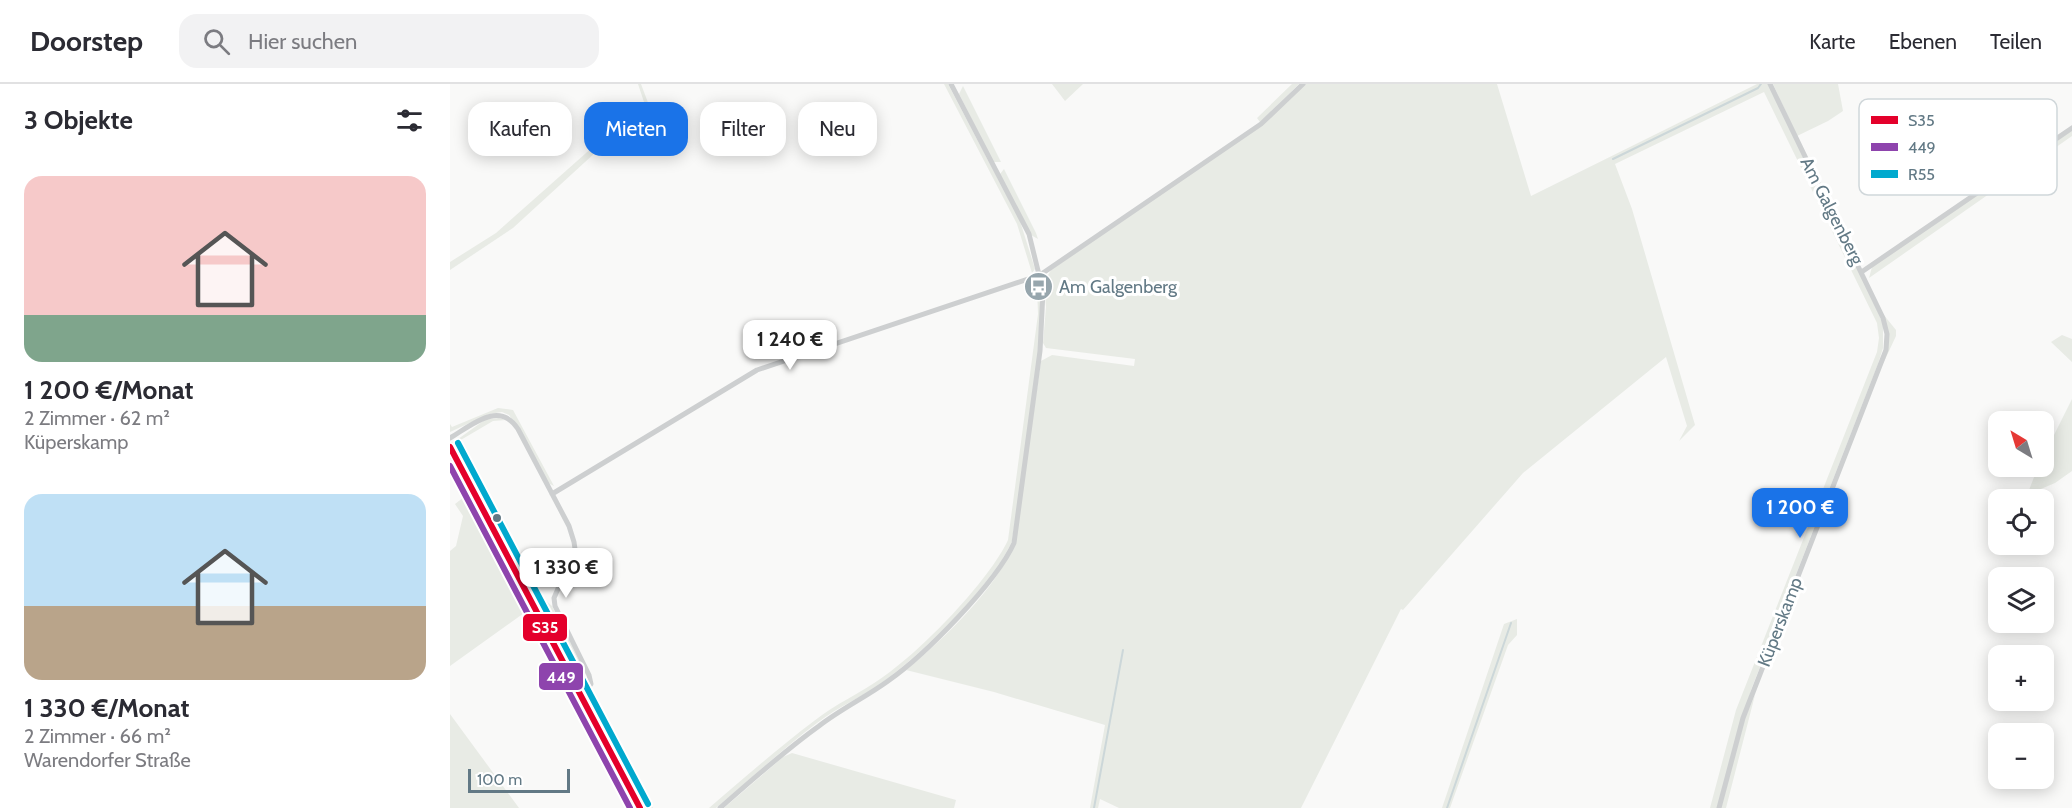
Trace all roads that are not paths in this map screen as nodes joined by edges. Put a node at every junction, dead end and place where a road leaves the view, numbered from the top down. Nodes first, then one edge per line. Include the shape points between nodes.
1 (951, 84) edge
2 (1303, 84) edge
3 (1770, 84) edge
4 (2072, 128) edge
5 (2057, 138) edge
6 (1974, 195) edge
7 (1863, 271) junction
8 (1040, 275) junction
9 (450, 438) edge
10 (450, 447) edge
11 (552, 494) junction
12 (581, 695) junction
13 (640, 808) edge
14 (720, 808) edge
15 (1719, 808) edge

1 - 8 street via 1029,234
2 - 8 street via 1261,124
3 - 7 street, Am Galgenberg
4 - 5 street, Am Galgenberg
6 - 7 street, Am Galgenberg
7 - 15 street, Küperskamp via 1883,318 1886,350 1743,718
8 - 11 street via 757,370
8 - 14 street via 1044,303 1040,351 1016,532 1007,558 991,580 909,664 819,725
9 - 11 street via 487,417 507,416 518,429
10 - 12 main road
11 - 12 street via 574,542 573,556 554,598 558,618 589,675 591,684
12 - 13 main road

